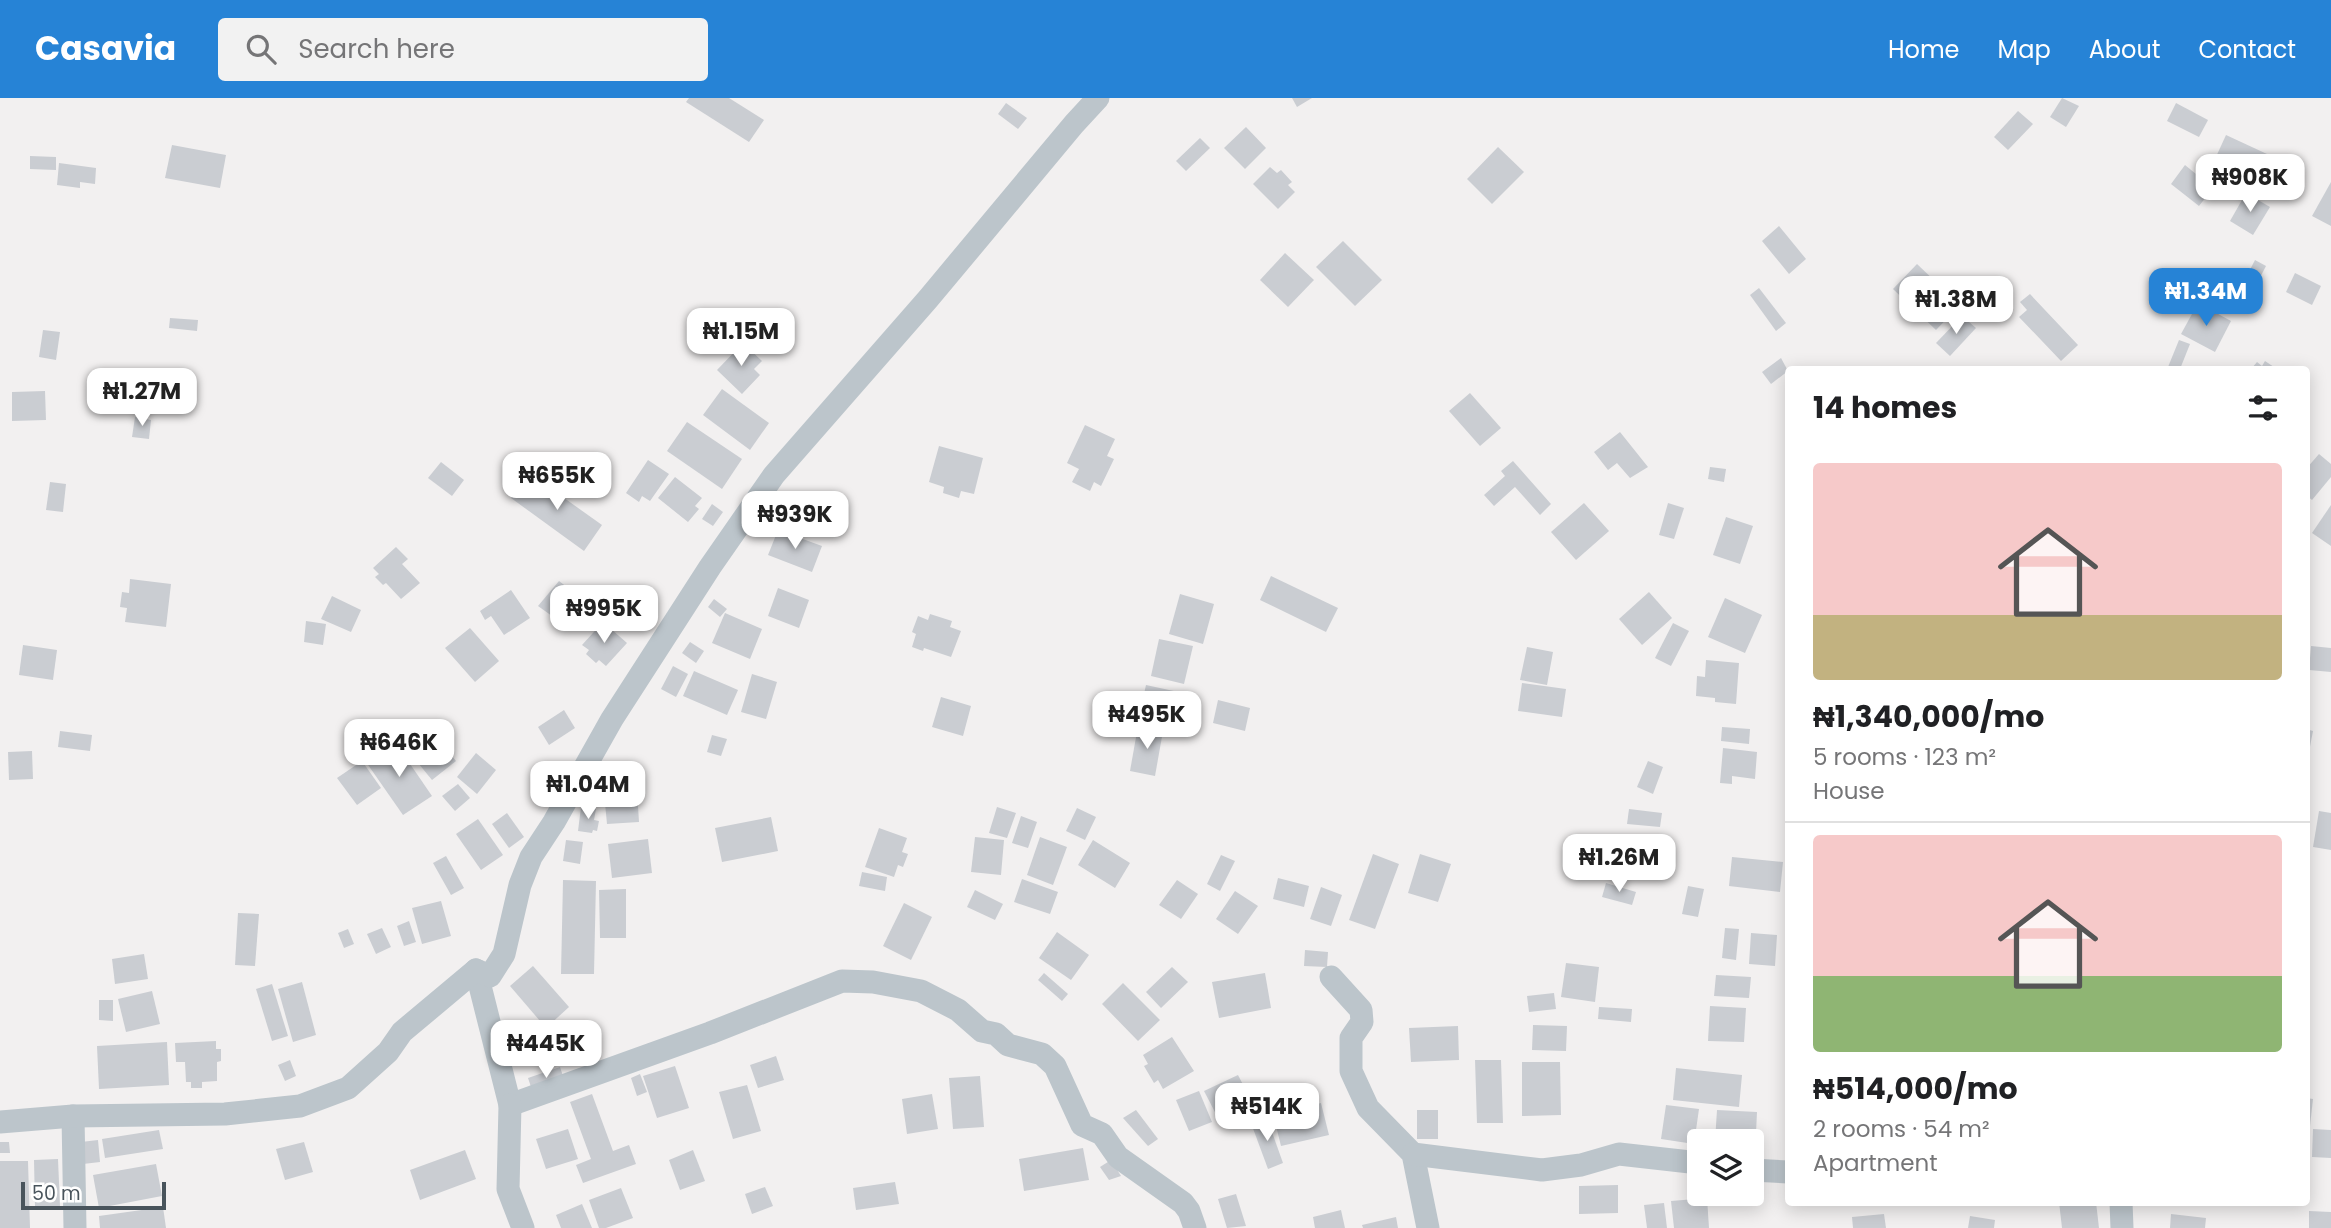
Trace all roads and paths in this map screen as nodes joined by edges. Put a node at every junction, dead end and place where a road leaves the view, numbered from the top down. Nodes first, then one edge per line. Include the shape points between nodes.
1 (1098, 98) edge
2 (475, 970) junction
3 (1331, 977) dead end
4 (510, 1105) junction
5 (72, 1116) junction
6 (0, 1122) edge
7 (1413, 1154) junction
8 (1687, 1162) edge
9 (1764, 1171) edge
10 (1785, 1172) edge
11 (2122, 1206) edge
12 (75, 1228) edge
13 (523, 1228) edge
14 (1195, 1228) edge
15 (1428, 1228) edge
16 (2122, 1228) edge

1 - 2 street via 774,475 612,719 531,857 504,954 490,976
2 - 4 street
2 - 5 street via 402,1032 388,1052 348,1088 300,1106 225,1114
3 - 7 street via 1360,1010 1363,1021 1351,1038 1351,1071 1368,1108
4 - 13 street via 508,1189
4 - 14 street via 842,981 899,986 946,1003 1008,1045 1049,1059 1082,1125 1102,1134 1118,1157 1183,1203
5 - 6 street
5 - 12 street
7 - 8 street via 1542,1170 1619,1154
7 - 15 street
9 - 10 street
11 - 16 street

